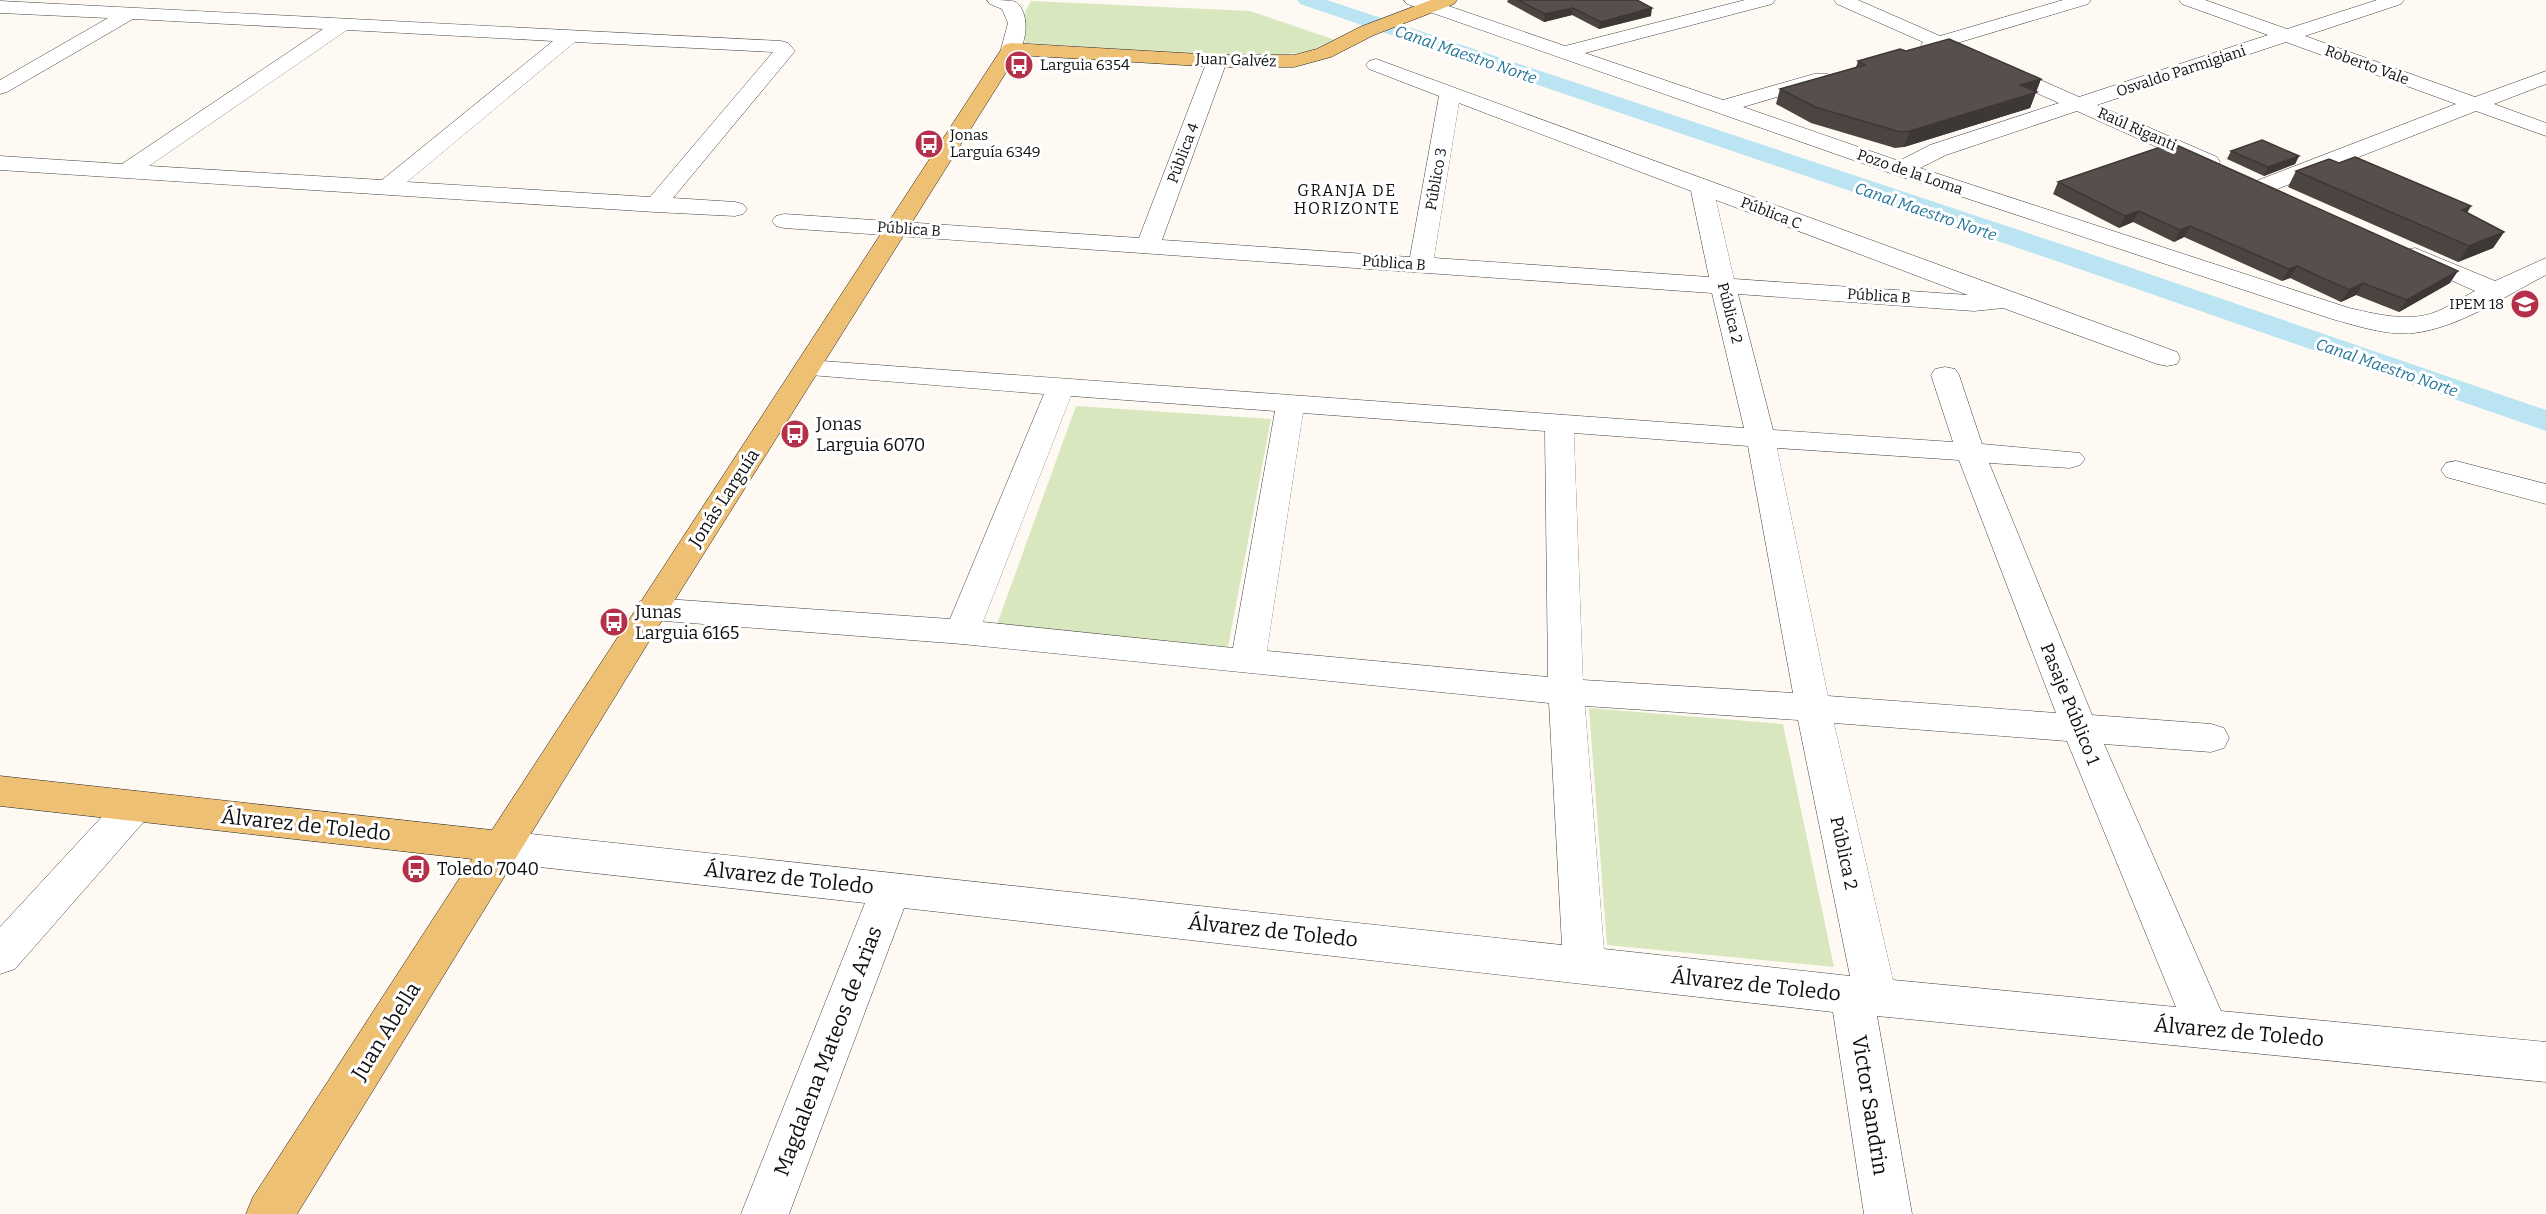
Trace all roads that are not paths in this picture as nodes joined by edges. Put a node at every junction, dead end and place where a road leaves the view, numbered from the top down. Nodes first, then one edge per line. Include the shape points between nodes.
1 (996, 0) edge
2 (1766, 0) edge
3 (1843, 0) edge
4 (2082, 0) edge
5 (2188, 0) edge
6 (2395, 0) edge
7 (1423, 5) edge
8 (0, 7) edge
9 (129, 7) edge
10 (342, 25) junction
11 (571, 36) junction
12 (2285, 36) junction
13 (1940, 42) junction
14 (1011, 49) junction
15 (1917, 49) edge
16 (1565, 52) junction
17 (1217, 61) junction
18 (1376, 65) dead end
19 (1837, 73) edge
20 (2546, 77) edge
21 (0, 88) edge
22 (1450, 93) junction
23 (2080, 104) junction
24 (2476, 104) junction
25 (1722, 107) junction
26 (2546, 130) edge
27 (0, 163) edge
28 (1901, 169) junction
29 (126, 171) junction
30 (2264, 186) junction
31 (387, 187) junction
32 (1702, 187) junction
33 (2285, 196) edge
34 (655, 204) junction
35 (735, 209) dead end
36 (784, 222) dead end
37 (896, 228) junction
38 (1148, 246) junction
39 (2400, 248) edge
40 (1421, 265) junction
41 (2546, 265) edge
42 (1723, 285) junction
43 (2495, 291) junction
44 (2004, 300) junction
45 (2167, 358) dead end
46 (808, 368) junction
47 (1945, 375) dead end
48 (1061, 386) junction
49 (1291, 402) junction
50 (1559, 424) junction
51 (1761, 438) junction
52 (1970, 451) junction
53 (2070, 459) dead end
54 (2456, 470) dead end
55 (2546, 494) edge
56 (652, 609) junction
57 (962, 632) junction
58 (1248, 663) junction
59 (1566, 692) junction
60 (1814, 708) junction
61 (2080, 729) junction
62 (2211, 738) dead end
63 (0, 791) edge
64 (135, 806) junction
65 (503, 847) junction
66 (891, 889) junction
67 (0, 956) edge
68 (1584, 966) junction
69 (1864, 996) junction
70 (2207, 1029) junction
71 (2546, 1062) edge
72 (270, 1214) edge
73 (765, 1214) edge
74 (1888, 1214) edge

1 - 14 street, Jonás Larguía via 1010,6 1017,22
2 - 16 street
3 - 13 street, Raúl Riganti
4 - 13 street
5 - 12 street, Roberto Vale
6 - 12 street, Osvaldo Parmigiani
7 - 16 street, Pozo de la Loma
7 - 17 main road, Juan Galvéz via 1311,58 1274,63
8 - 9 street
9 - 10 street
9 - 21 street
10 - 11 street
10 - 29 street
11 - 31 street
11 - 34 street via 769,45 785,51
12 - 23 street, Osvaldo Parmigiani
12 - 24 street, Roberto Vale
13 - 15 street
13 - 23 street, Raúl Riganti
14 - 17 main road, Juan Galvéz
14 - 37 main road, Jonás Larguía
16 - 25 street, Pozo de la Loma
17 - 38 street, Pública 4
18 - 22 street, Pública C
19 - 25 street
20 - 24 street
22 - 32 street, Pública C
22 - 40 street, Público 3
23 - 28 street, Osvaldo Parmigiani via 1938,150
23 - 30 street, Raúl Riganti
24 - 26 street, Roberto Vale
24 - 30 street
25 - 28 street, Pozo de la Loma
27 - 29 street
28 - 43 street, Pozo de la Loma via 2374,322 2413,325 2441,319
29 - 31 street
30 - 33 street, Raúl Riganti
31 - 34 street
32 - 42 street, Pública 2
32 - 44 street, Pública C
34 - 35 street
36 - 37 street, Pública B
37 - 38 street, Pública B
37 - 46 main road, Jonás Larguía
38 - 40 street, Pública B
39 - 43 street
40 - 42 street, Pública B
41 - 43 street, Pozo de la Loma
42 - 44 street, Pública B via 1974,303
42 - 51 street, Pública 2
44 - 45 street, Pública C
46 - 48 street
46 - 56 main road, Jonás Larguía
47 - 52 street, Pasaje Público 1
48 - 49 street
48 - 57 street
49 - 50 street
49 - 58 street
50 - 51 street
50 - 59 street
51 - 52 street
51 - 60 street, Pública 2
52 - 53 street
52 - 61 street, Pasaje Público 1
54 - 55 street
56 - 57 street
56 - 65 main road, Jonás Larguía
57 - 58 street
58 - 59 street
59 - 60 street
59 - 68 street
60 - 61 street
60 - 69 street, Pública 2
61 - 62 street
61 - 70 street, Pasaje Público 1
63 - 64 main road, Álvarez de Toledo
64 - 65 main road, Álvarez de Toledo
64 - 67 street
65 - 66 street, Álvarez de Toledo
65 - 72 main road, Juan Abella
66 - 68 street, Álvarez de Toledo
66 - 73 street, Magdalena Mateos de Arias
68 - 69 street, Álvarez de Toledo
69 - 70 street, Álvarez de Toledo
69 - 74 street, Victor Sandrin
70 - 71 street, Álvarez de Toledo

